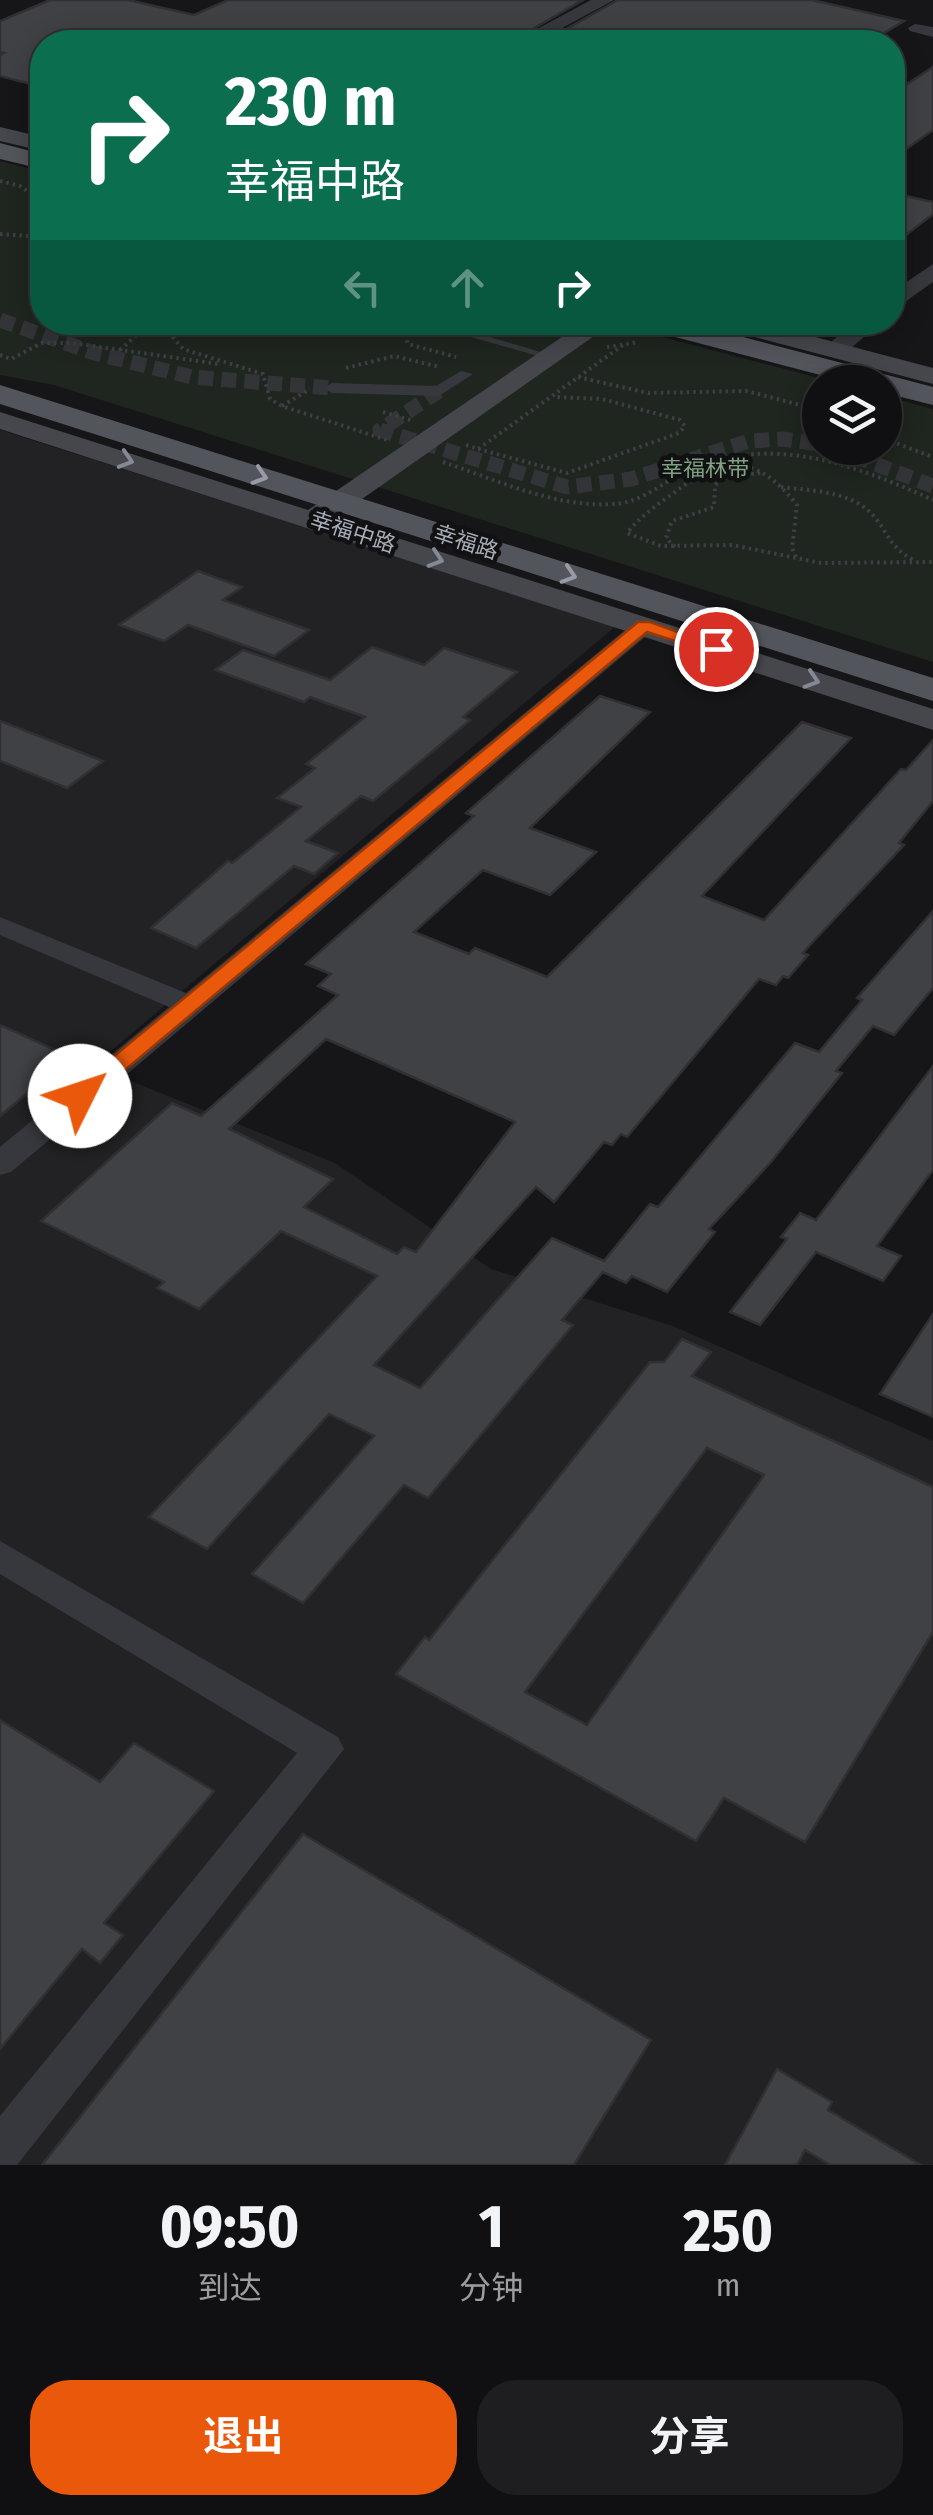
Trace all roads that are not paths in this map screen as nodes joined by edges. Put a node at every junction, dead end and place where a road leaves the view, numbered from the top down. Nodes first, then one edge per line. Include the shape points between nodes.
1 (605, 0) edge
2 (915, 28) dead end
3 (546, 30) edge
4 (933, 32) edge
5 (0, 134) edge
6 (30, 141) edge
7 (0, 151) edge
8 (30, 159) edge
9 (933, 272) edge
10 (905, 294) edge
11 (474, 335) edge
12 (583, 335) edge
13 (662, 335) edge
14 (776, 335) edge
15 (853, 335) edge
16 (834, 350) junction
17 (552, 357) junction
18 (802, 366) edge
19 (469, 368) road end
20 (933, 376) edge
21 (332, 388) tunnel mouth
22 (902, 388) edge
23 (0, 394) edge
24 (933, 396) edge
25 (0, 410) edge
26 (0, 420) edge
27 (74, 444) junction
28 (327, 510) junction
29 (644, 626) junction
30 (933, 690) edge
31 (933, 720) edge
32 (0, 925) edge
33 (186, 1004) junction
34 (0, 1164) edge
35 (0, 1556) edge
36 (0, 2152) edge

1 - 3 street
2 - 4 street
5 - 6 main road
7 - 8 main road
9 - 10 street
11 - 17 lane
12 - 17 main road
13 - 18 main road
14 - 16 main road
15 - 16 street
16 - 20 main road
17 - 28 main road
19 - 21 street via 439,391
22 - 24 main road
23 -> 28 main road, 幸福路
25 - 27 main road
26 - 27 main road, 幸福中路
27 -> 28 main road, 幸福中路
28 -> 29 main road, 幸福中路
28 -> 30 main road, 幸福路
29 -> 31 main road, 幸福中路
29 - 33 street
32 - 33 street
33 - 34 street
35 - 36 street via 324,1750

